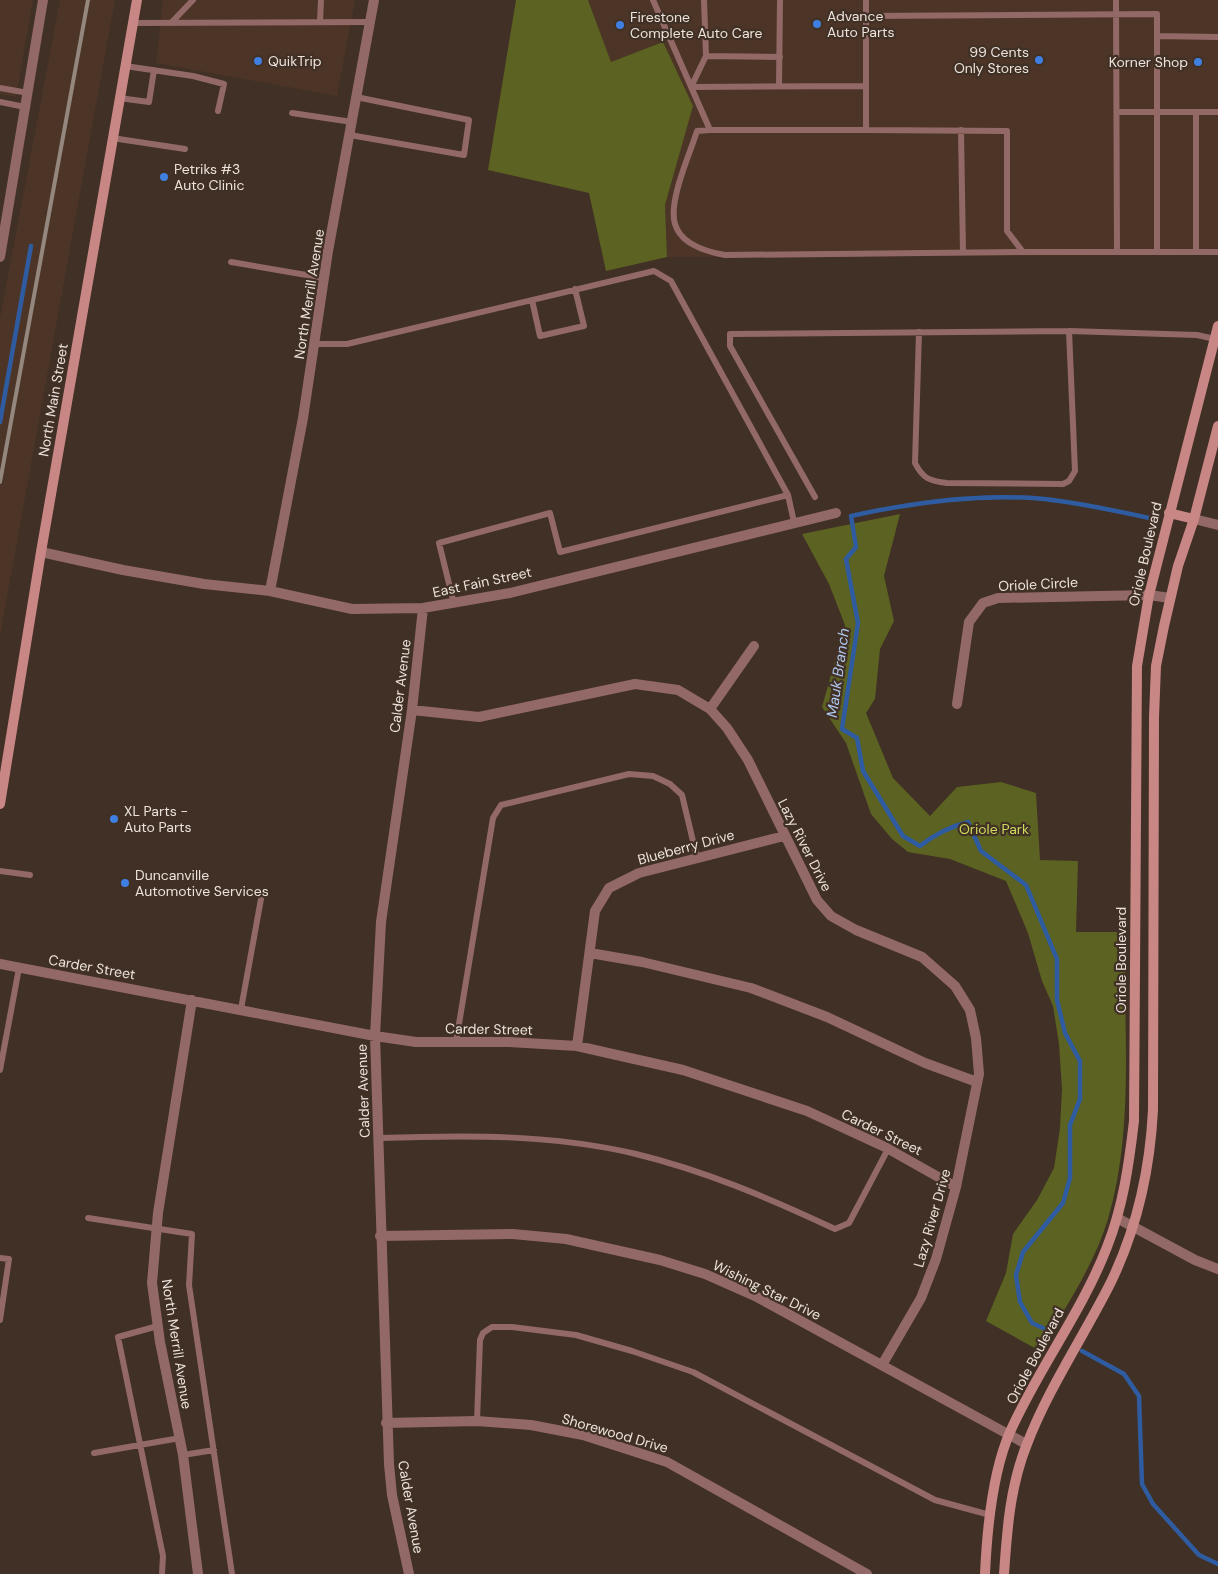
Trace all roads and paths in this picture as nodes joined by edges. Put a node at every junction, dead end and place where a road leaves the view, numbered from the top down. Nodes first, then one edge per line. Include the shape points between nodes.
1 (43, 0) edge
2 (137, 0) edge
3 (193, 0) edge
4 (320, 0) edge
5 (374, 0) edge
6 (652, 0) edge
7 (704, 0) edge
8 (780, 0) edge
9 (866, 0) edge
10 (1116, 0) edge
11 (1116, 14) junction
12 (866, 16) junction
13 (320, 22) junction
14 (370, 22) junction
15 (132, 23) junction
16 (171, 23) junction
17 (1157, 36) junction
18 (1218, 37) edge
19 (706, 56) junction
20 (780, 56) junction
21 (125, 66) junction
22 (154, 70) junction
23 (779, 86) junction
24 (866, 86) junction
25 (691, 87) junction
26 (0, 88) edge
27 (28, 93) junction
28 (356, 97) junction
29 (119, 98) junction
30 (0, 102) edge
31 (26, 107) junction
32 (218, 111) dead end
33 (1116, 112) junction
34 (1157, 112) junction
35 (1196, 112) junction
36 (1218, 112) edge
37 (292, 113) dead end
38 (352, 122) junction
39 (710, 130) junction
40 (866, 130) junction
41 (961, 130) junction
42 (350, 135) junction
43 (112, 138) junction
44 (185, 149) dead end
45 (1023, 252) junction
46 (1117, 252) junction
47 (1157, 252) junction
48 (1196, 252) junction
49 (1218, 252) edge
50 (963, 253) junction
51 (0, 256) edge
52 (231, 262) dead end
53 (324, 278) junction
54 (575, 289) junction
55 (532, 300) junction
56 (1218, 326) edge
57 (1069, 331) junction
58 (919, 332) junction
59 (1216, 340) edge
60 (314, 344) junction
61 (1218, 426) edge
62 (788, 494) junction
63 (815, 497) dead end
64 (836, 513) dead end
65 (1169, 513) junction
66 (1194, 519) junction
67 (794, 522) junction
68 (1218, 525) edge
69 (41, 552) junction
70 (270, 592) junction
71 (1149, 595) junction
72 (1170, 598) junction
73 (454, 604) junction
74 (423, 608) junction
75 (754, 646) dead end
76 (957, 704) dead end
77 (710, 709) junction
78 (412, 710) junction
79 (0, 804) edge
80 (784, 836) junction
81 (697, 858) junction
82 (0, 871) edge
83 (30, 875) dead end
84 (261, 899) dead end
85 (590, 953) junction
86 (0, 964) edge
87 (19, 968) junction
88 (192, 1000) junction
89 (240, 1009) junction
90 (374, 1036) junction
91 (456, 1042) junction
92 (577, 1046) junction
93 (0, 1070) edge
94 (978, 1082) junction
95 (379, 1138) junction
96 (888, 1149) junction
97 (956, 1186) junction
98 (88, 1218) dead end
99 (1117, 1218) junction
100 (1134, 1226) junction
101 (156, 1228) junction
102 (380, 1236) junction
103 (0, 1258) edge
104 (1218, 1269) edge
105 (0, 1320) edge
106 (158, 1326) junction
107 (882, 1365) junction
108 (477, 1421) junction
109 (386, 1422) junction
110 (1009, 1434) junction
111 (180, 1438) junction
112 (1026, 1444) junction
113 (140, 1446) junction
114 (214, 1450) junction
115 (94, 1453) dead end
116 (183, 1455) junction
117 (990, 1515) junction
118 (162, 1574) edge
119 (198, 1574) edge
120 (232, 1574) edge
121 (409, 1574) edge
122 (867, 1574) edge
123 (986, 1574) edge
124 (1004, 1574) edge

1 - 27 street
2 - 15 street, North Main Street
3 - 16 lane
4 - 13 lane
5 - 14 street, North Merrill Avenue
6 - 25 lane
7 - 19 lane
8 - 20 lane
9 - 12 lane
10 - 11 lane
11 - 12 lane
11 - 17 lane via 1157,14
11 - 33 lane
12 - 24 lane
13 - 14 lane
13 - 16 lane
14 - 28 street, North Merrill Avenue
15 - 16 lane
15 - 21 street, North Main Street
17 - 18 lane
17 - 34 lane
19 - 20 lane
19 - 25 lane
20 - 23 lane
21 - 22 lane
21 - 29 street, North Main Street
22 - 29 lane via 149,102
22 - 32 lane via 224,84
23 - 24 lane
23 - 25 lane
24 - 40 lane
25 - 39 lane
26 - 27 lane
27 - 31 street
28 - 38 street, North Merrill Avenue
28 - 42 lane via 469,120 464,155
29 - 43 street, North Main Street
30 - 31 lane
31 - 51 street
33 - 34 lane
33 - 46 lane
34 - 35 lane
34 - 47 lane
35 - 36 lane
35 - 48 lane
37 - 38 lane
38 - 42 street, North Merrill Avenue
39 - 40 lane
39 - 50 lane via 697,131 675,201 675,225 685,239 704,251 725,255
40 - 41 lane
41 - 45 lane via 1008,131 1007,231
41 - 50 lane
42 - 53 street, North Merrill Avenue
43 - 44 lane
43 - 69 street, North Main Street
45 - 46 lane
45 - 50 lane
46 - 47 lane
47 - 48 lane
48 - 49 lane
52 - 53 lane
53 - 60 street, North Merrill Avenue
54 - 55 lane
54 - 55 lane via 584,326 540,336
54 - 62 lane via 654,271 671,281
55 - 60 lane via 347,344
56 - 59 street, Oriole Boulevard
57 - 58 lane
57 - 58 lane via 1075,471 1063,484 947,483 921,476 915,463
57 - 59 lane via 1197,335
58 - 63 lane via 730,334 730,346
59 - 65 street, Oriole Boulevard
60 - 70 street, North Merrill Avenue
61 - 66 street
62 - 67 lane
62 - 73 lane via 560,552 550,513 439,543
64 - 67 street, East Fain Street
65 - 66 street
65 - 71 street, Oriole Boulevard
66 - 68 street
66 - 72 street
67 - 73 street, East Fain Street
69 - 70 street, East Fain Street via 123,570
69 - 79 street, North Main Street
70 - 74 street, East Fain Street via 352,609
71 - 72 street, Oriole Circle
71 - 76 street, Oriole Circle via 998,598 983,604 969,622
71 - 99 street, Oriole Boulevard via 1135,697 1134,1121 1126,1184
72 - 100 street via 1156,666 1154,717 1152,1135
73 - 74 street, East Fain Street
74 - 78 street, Calder Avenue
75 - 77 street
77 - 78 street, Lazy River Drive via 678,690 635,684 479,717
77 - 80 street, Lazy River Drive via 748,760
78 - 90 street, Calder Avenue via 381,922
80 - 81 street, Blueberry Drive
80 - 94 street, Lazy River Drive via 816,900 831,916 922,957 955,986 970,1010 976,1038
81 - 85 street, Blueberry Drive via 639,873 610,888 596,911
81 - 91 lane via 682,795 654,776 629,774 501,805 493,818
82 - 83 lane
84 - 89 lane
85 - 92 street, Blueberry Drive
85 - 94 street via 752,988 827,1017 925,1063
86 - 87 street, Carder Street
87 - 88 street, Carder Street
87 - 93 lane
88 - 89 street, Carder Street
88 - 101 street, North Merrill Avenue
89 - 90 street, Carder Street
90 - 91 street, Carder Street via 416,1042
90 - 95 street, Calder Avenue
91 - 92 street, Carder Street
92 - 96 street, Carder Street via 683,1070 807,1111
94 - 97 street, Lazy River Drive
95 - 96 lane via 459,1135 544,1139 636,1154 723,1180 835,1229 849,1223
95 - 102 street, Calder Avenue
96 - 97 street, Carder Street
97 - 107 street, Lazy River Drive via 936,1259 921,1298
98 - 101 lane
99 - 100 street
99 - 110 street, Oriole Boulevard via 1107,1248 1084,1295
100 - 104 street
100 - 112 street via 1110,1282
101 - 106 street, North Merrill Avenue via 152,1283
101 - 114 lane via 192,1234 188,1285
102 - 107 street, Wishing Star Drive via 513,1234 566,1238 621,1250 705,1274 748,1293
102 - 109 street, Calder Avenue
103 - 105 lane via 9,1259
106 - 111 street, North Merrill Avenue
106 - 113 lane via 118,1337
107 - 110 street, Wishing Star Drive
108 - 109 street, Shorewood Drive
108 - 117 lane via 480,1340 483,1333 492,1327 512,1327 576,1335 693,1372 935,1500
108 - 122 street, Shorewood Drive via 531,1425 583,1435 667,1462
109 - 121 street, Calder Avenue via 392,1495
110 - 112 street, Wishing Star Drive
110 - 117 street, Oriole Boulevard
111 - 113 lane
111 - 116 street, North Merrill Avenue
112 - 124 street via 1009,1511
113 - 115 lane
113 - 118 lane via 163,1556
114 - 116 lane
114 - 120 lane
116 - 119 street, North Merrill Avenue
117 - 123 street, Oriole Boulevard

